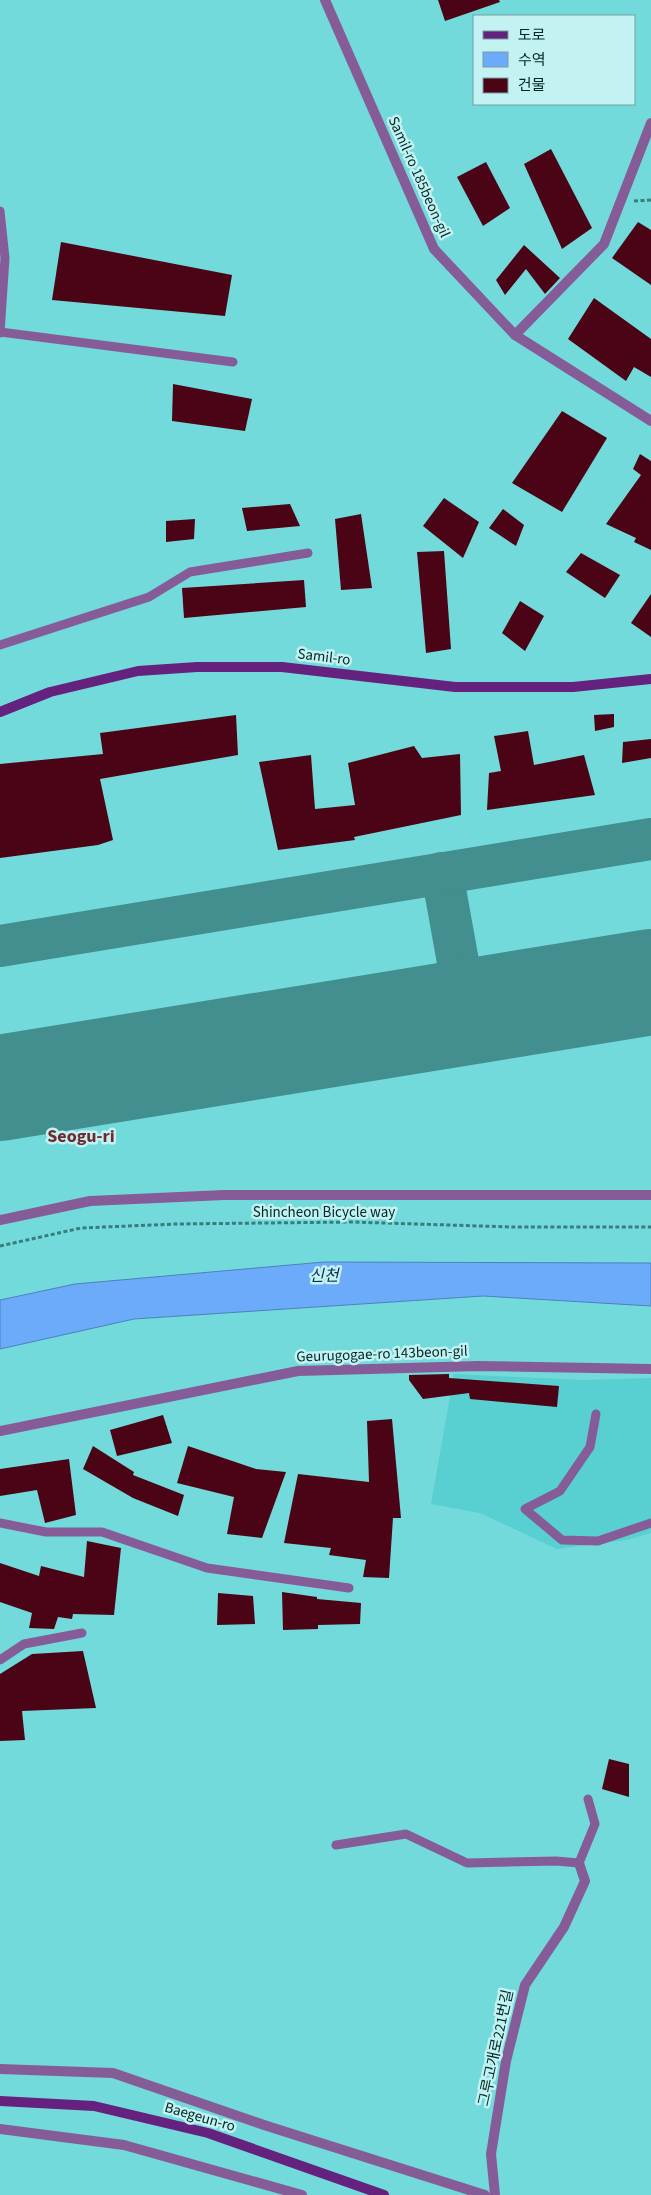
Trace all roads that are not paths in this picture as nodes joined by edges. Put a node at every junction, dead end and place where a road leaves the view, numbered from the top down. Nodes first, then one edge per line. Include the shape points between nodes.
1 (325, 0) edge
2 (651, 123) edge
3 (0, 211) edge
4 (1, 297) edge
5 (0, 333) edge
6 (515, 335) junction
7 (233, 362) dead end
8 (651, 420) edge
9 (308, 553) dead end
10 (0, 645) edge
11 (651, 679) edge
12 (0, 712) edge
13 (651, 1195) edge
14 (0, 1220) edge
15 (651, 1369) edge
16 (596, 1414) dead end
17 (0, 1431) edge
18 (0, 1523) edge
19 (651, 1523) edge
20 (349, 1588) dead end
21 (82, 1633) dead end
22 (0, 1660) edge
23 (588, 1800) dead end
24 (336, 1845) dead end
25 (579, 1863) junction
26 (0, 2069) edge
27 (0, 2100) edge
28 (0, 2128) edge
29 (302, 2195) edge
30 (384, 2195) edge
31 (485, 2195) edge
32 (495, 2195) edge

1 - 6 street, Samil-ro 185beon-gil via 434,249
2 - 6 street via 604,244
3 - 4 lane via 6,258
4 - 5 lane
5 - 7 lane
6 - 8 street, Samil-ro 185beon-gil
9 - 10 lane via 190,572 149,597
11 - 12 main road, Samil-ro via 573,687 455,687 282,667 197,667 138,671 50,692
13 - 14 street via 224,1195 90,1201
15 - 17 street, Geurugogae-ro 143beon-gil via 478,1366 298,1371
16 - 19 lane via 590,1447 560,1491 525,1509 562,1540 598,1541
18 - 20 lane via 46,1532 102,1532 207,1568
21 - 22 lane via 24,1644
23 - 25 lane via 595,1824
24 - 25 lane via 406,1834 467,1863
25 - 32 street, 그루고개로221번길 via 585,1881 564,1927 525,1985 506,2061 491,2154
26 - 31 street via 113,2073
27 - 30 main road, Baegeun-ro via 94,2106 208,2133
28 - 29 street via 124,2145

